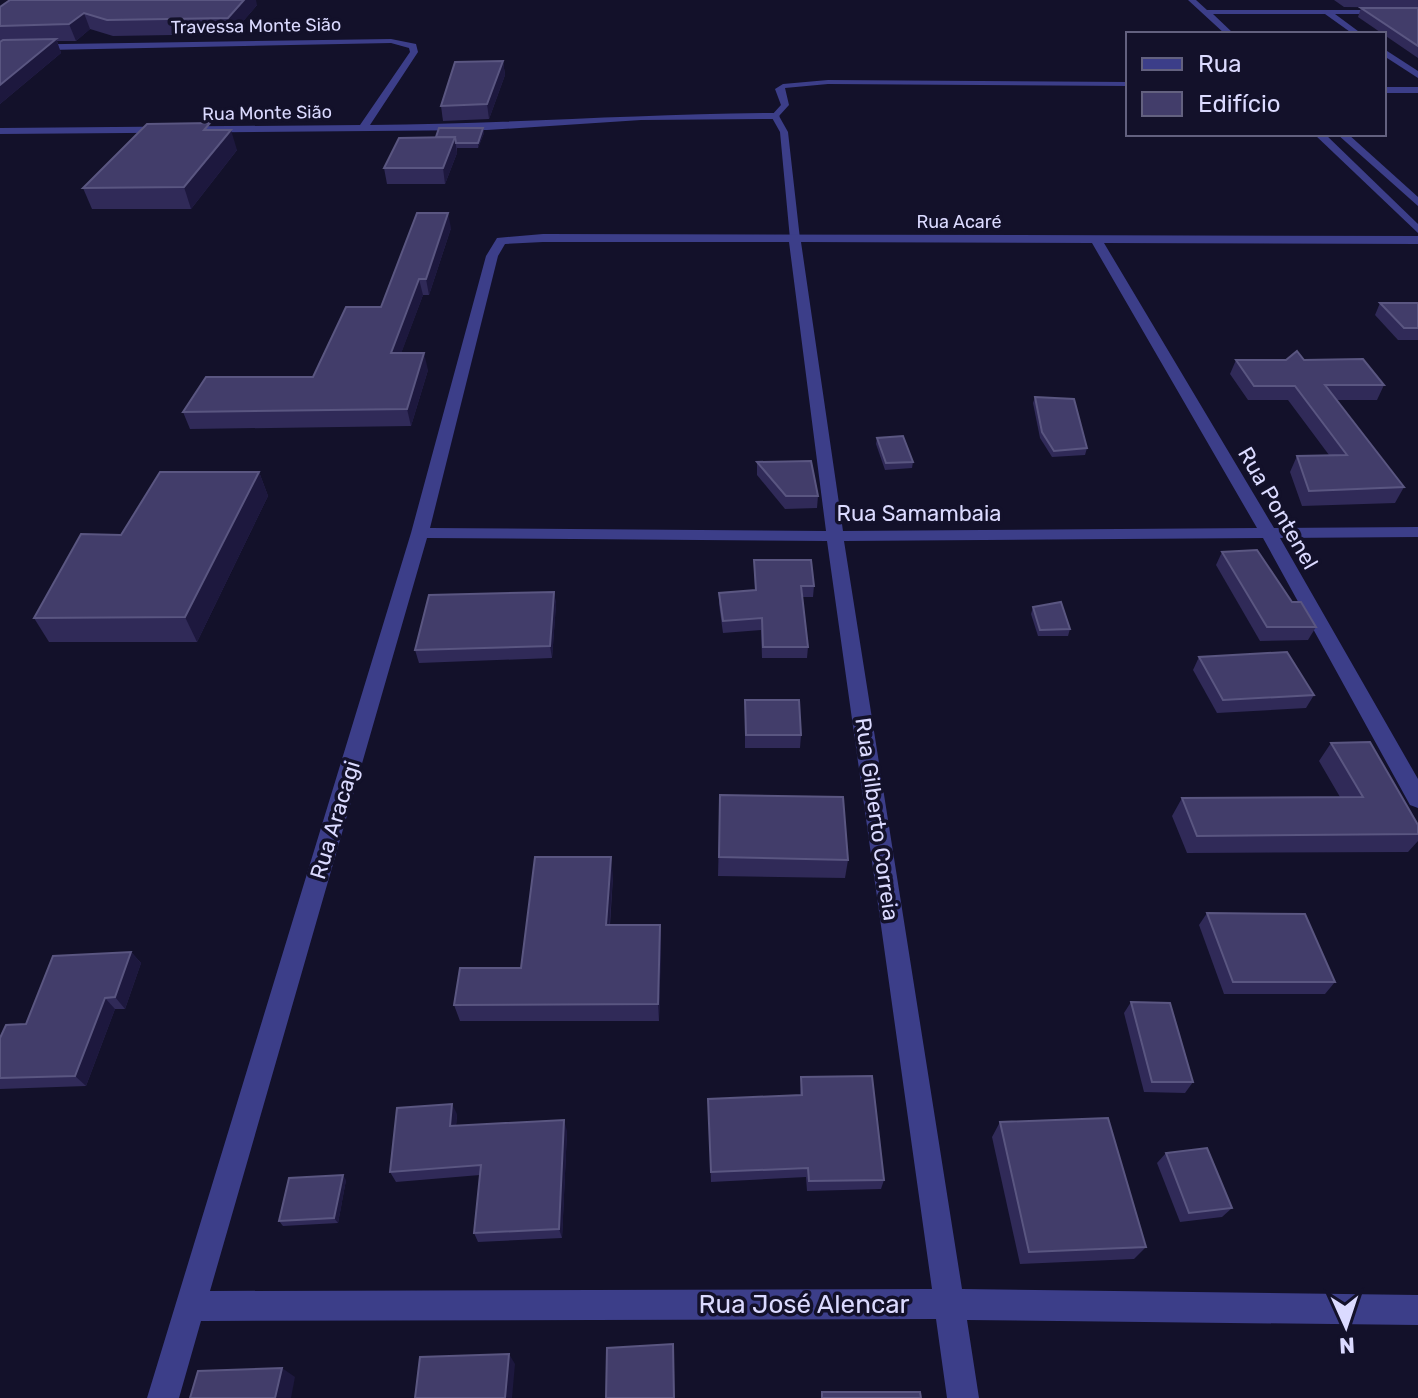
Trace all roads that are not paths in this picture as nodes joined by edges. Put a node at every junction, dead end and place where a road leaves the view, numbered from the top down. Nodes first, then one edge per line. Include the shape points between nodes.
1 (1192, 0) edge
2 (1309, 0) edge
3 (1388, 0) edge
4 (1187, 9) dead end
5 (1205, 12) junction
6 (1326, 12) junction
7 (1407, 12) junction
8 (1418, 12) edge
9 (1418, 19) edge
10 (1212, 32) edge
11 (1228, 32) edge
12 (1355, 32) edge
13 (0, 48) edge
14 (1386, 53) edge
15 (1418, 75) edge
16 (1126, 84) edge
17 (1386, 90) edge
18 (1418, 90) edge
19 (775, 116) junction
20 (363, 128) junction
21 (0, 131) edge
22 (1321, 136) edge
23 (1344, 136) edge
24 (1418, 203) edge
25 (1418, 230) edge
26 (795, 239) junction
27 (1096, 240) junction
28 (1418, 240) edge
29 (501, 241) joint
30 (1268, 532) junction
31 (1418, 532) edge
32 (420, 533) junction
33 (835, 536) junction
34 (1418, 799) edge
35 (949, 1304) junction
36 (190, 1306) junction
37 (1418, 1310) edge
38 (163, 1398) edge
39 (963, 1398) edge

1 - 5 street
2 - 6 street
3 - 7 street
4 - 10 street
5 - 6 street
5 - 11 street
6 - 7 street
6 - 12 street
7 - 8 street
7 - 9 street
13 - 20 street, Travessa Monte Sião via 391,41 413,46
14 - 15 street
16 - 19 lane via 793,84 779,89 785,105
17 - 18 street
19 - 20 street, Rua Monte Sião
19 - 26 lane via 784,132
20 - 21 street, Rua Monte Sião
22 - 25 street
23 - 24 street
26 - 27 street, Rua Acaré
26 - 29 street, Rua Acaré
26 - 33 street, Rua Gilberto Correia
27 - 28 street, Rua Acaré
27 - 30 street, Rua Pontenel
29 - 32 street, Rua Aracagi via 492,256
30 - 31 street, Rua Samambaia
30 - 33 street, Rua Samambaia
30 - 34 street, Rua Pontenel
32 - 33 street, Rua Samambaia
32 - 36 street, Rua Aracagi
33 - 35 street, Rua Gilberto Correia
35 - 36 street, Rua José Alencar
35 - 37 street, Rua José Alencar
35 - 39 street, Rua Gilberto Correia
36 - 38 street, Rua Aracagi

